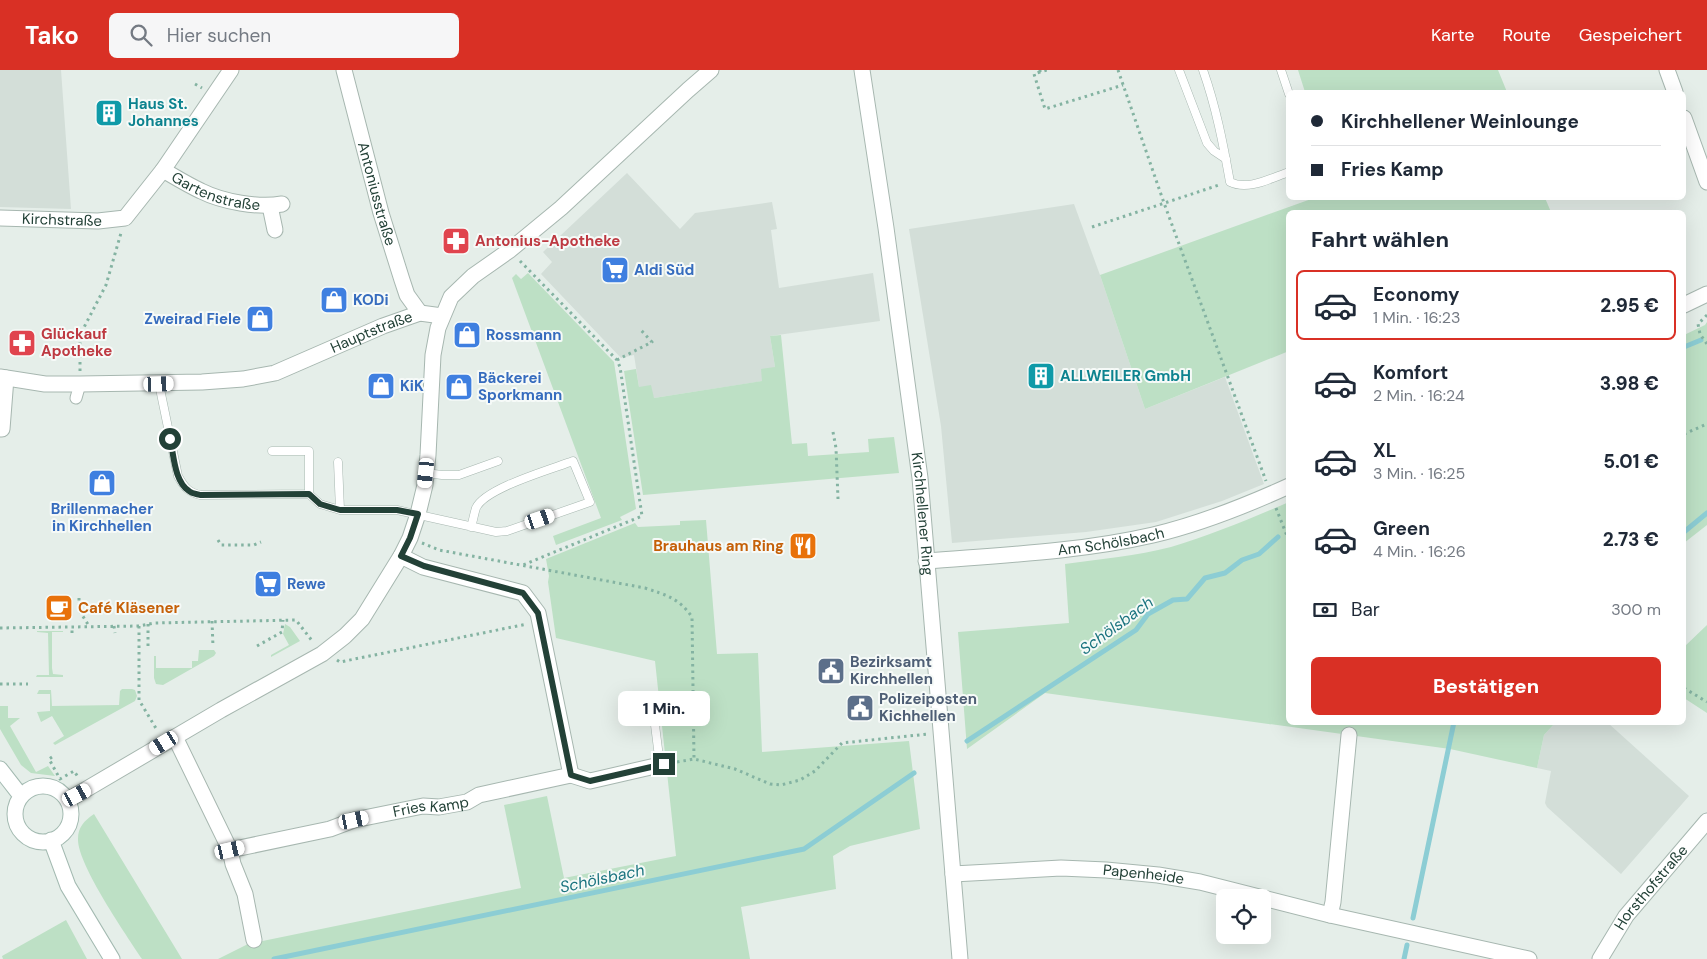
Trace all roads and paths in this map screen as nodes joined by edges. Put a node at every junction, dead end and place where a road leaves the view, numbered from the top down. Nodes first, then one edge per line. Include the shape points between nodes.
1 (231, 70) edge
2 (344, 70) edge
3 (711, 70) edge
4 (862, 70) edge
5 (1047, 70) edge
6 (1118, 70) edge
7 (1179, 70) edge
8 (1203, 70) edge
9 (1281, 70) edge
10 (1666, 70) edge
11 (1040, 71) edge
12 (1123, 85) junction
13 (1288, 90) edge
14 (1674, 90) edge
15 (1686, 124) edge
16 (1226, 159) junction
17 (163, 170) junction
18 (1286, 173) edge
19 (1230, 182) junction
20 (1707, 182) edge
21 (1164, 203) junction
22 (0, 218) edge
23 (125, 218) junction
24 (1092, 227) dead end
25 (275, 230) dead end
26 (510, 250) junction
27 (1707, 294) edge
28 (1686, 303) edge
29 (420, 313) junction
30 (1707, 315) edge
31 (442, 316) junction
32 (640, 329) dead end
33 (1707, 344) edge
34 (618, 360) junction
35 (3, 377) edge
36 (159, 384) junction
37 (78, 391) junction
38 (1707, 424) edge
39 (1, 431) edge
40 (833, 432) dead end
41 (1686, 433) edge
42 (272, 451) dead end
43 (498, 461) dead end
44 (338, 462) dead end
45 (426, 473) junction
46 (1286, 487) edge
47 (309, 494) junction
48 (1271, 494) junction
49 (838, 499) dead end
50 (340, 510) junction
51 (418, 514) junction
52 (1282, 525) dead end
53 (471, 527) junction
54 (1286, 534) edge
55 (410, 538) junction
56 (218, 540) dead end
57 (261, 542) dead end
58 (401, 556) junction
59 (926, 561) junction
60 (523, 565) junction
61 (79, 598) dead end
62 (283, 620) junction
63 (212, 621) junction
64 (531, 623) dead end
65 (148, 624) junction
66 (114, 626) junction
67 (139, 626) junction
68 (90, 627) junction
69 (0, 628) edge
70 (72, 628) junction
71 (72, 633) dead end
72 (115, 633) dead end
73 (257, 646) dead end
74 (213, 647) dead end
75 (148, 648) dead end
76 (322, 654) junction
77 (0, 684) edge
78 (28, 684) dead end
79 (1686, 689) edge
80 (1707, 702) edge
81 (656, 725) dead end
82 (941, 733) junction
83 (1348, 735) dead end
84 (169, 740) junction
85 (52, 758) dead end
86 (694, 759) junction
87 (662, 765) junction
88 (0, 769) edge
89 (571, 775) junction
90 (86, 790) junction
91 (21, 796) junction
92 (68, 800) junction
93 (1707, 821) edge
94 (51, 840) junction
95 (230, 850) junction
96 (953, 874) junction
97 (1330, 915) junction
98 (254, 940) dead end
99 (112, 959) edge
100 (960, 959) edge
101 (1529, 959) edge
102 (1600, 959) edge

1 - 17 street, Gartenstraße
2 - 29 street, Antoniusstraße via 399,272 407,295
3 - 26 street via 561,208
4 - 59 street, Kirchhellener Ring via 914,426
5 - 11 path
6 - 12 path
7 - 16 lane via 1207,143
8 - 16 lane via 1217,114
9 - 13 lane
10 - 14 street
11 - 12 path via 1034,74 1045,109
12 - 21 path
15 - 20 street
16 - 19 lane
17 - 23 street, Gartenstraße
17 - 25 street, Gartenstraße via 202,192 241,203 276,205
18 - 19 lane via 1253,184
19 - 21 path
21 - 24 path
21 - 48 path
22 - 23 street, Kirchstraße via 98,221
23 - 37 path via 106,285 80,336
26 - 31 street via 461,286 451,297
26 - 34 path
27 - 28 street
29 - 31 street, Hauptstraße
29 - 36 street, Hauptstraße via 275,373 243,379
30 - 33 path via 1698,324
31 - 45 street via 432,355
32 - 34 path via 652,342
34 - 60 path via 642,516
35 - 37 street, Hauptstraße
35 - 39 street
36 - 37 street, Hauptstraße
36 - 47 lane via 178,476 190,492 200,495
38 - 41 path
40 - 49 path
42 - 47 lane via 309,451
43 - 45 lane via 459,474
44 - 50 lane
45 - 51 street
46 - 48 street, Am Schölsbach
47 - 50 lane via 320,504
48 - 59 street, Am Schölsbach via 1154,535 1092,546
50 - 51 lane via 397,510
51 - 53 lane
51 - 55 street
52 - 54 path
53 - 53 lane via 496,532 507,530 590,502 573,461 485,496 476,507
55 - 58 street
55 - 60 path via 439,550
56 - 57 path via 221,545
58 - 76 street via 362,619
58 - 89 street via 424,566 523,593 538,613
59 - 82 street, Kirchhellener Ring
60 - 86 path via 645,588 678,600 685,606 692,616
61 - 68 path via 79,610
62 - 63 path
62 - 73 path via 282,632
62 - 76 path via 296,620
63 - 65 path
63 - 74 path
64 - 76 path via 340,662
65 - 67 path
65 - 75 path
66 - 67 path
66 - 68 path
66 - 72 path
67 - 84 path via 139,700
68 - 70 path
69 - 70 path via 28,631
70 - 71 path
76 - 84 street
77 - 78 path
79 - 80 path
81 - 87 lane
82 - 86 path via 842,743 816,771 781,785
82 - 96 street, Kirchhellener Ring
83 - 97 street
84 - 90 street
84 - 95 street
85 - 90 path via 49,759 60,779 74,771
86 - 87 path
87 - 89 street, Fries Kamp via 590,781
88 - 91 street
89 - 95 street, Fries Kamp via 479,795 468,802 439,808 423,806
90 - 92 street
91 - 92 street via 40,786 60,791
91 - 94 street via 15,814 21,831 37,841
92 - 94 street via 71,820 59,837
93 - 102 street, Horsthofstraße via 1626,916
94 - 99 street via 68,886
95 - 98 street via 245,894
96 - 97 street, Papenheide via 1062,868 1150,874 1200,882
96 - 100 street, Kirchhellener Ring
97 - 101 street, Papenheide

